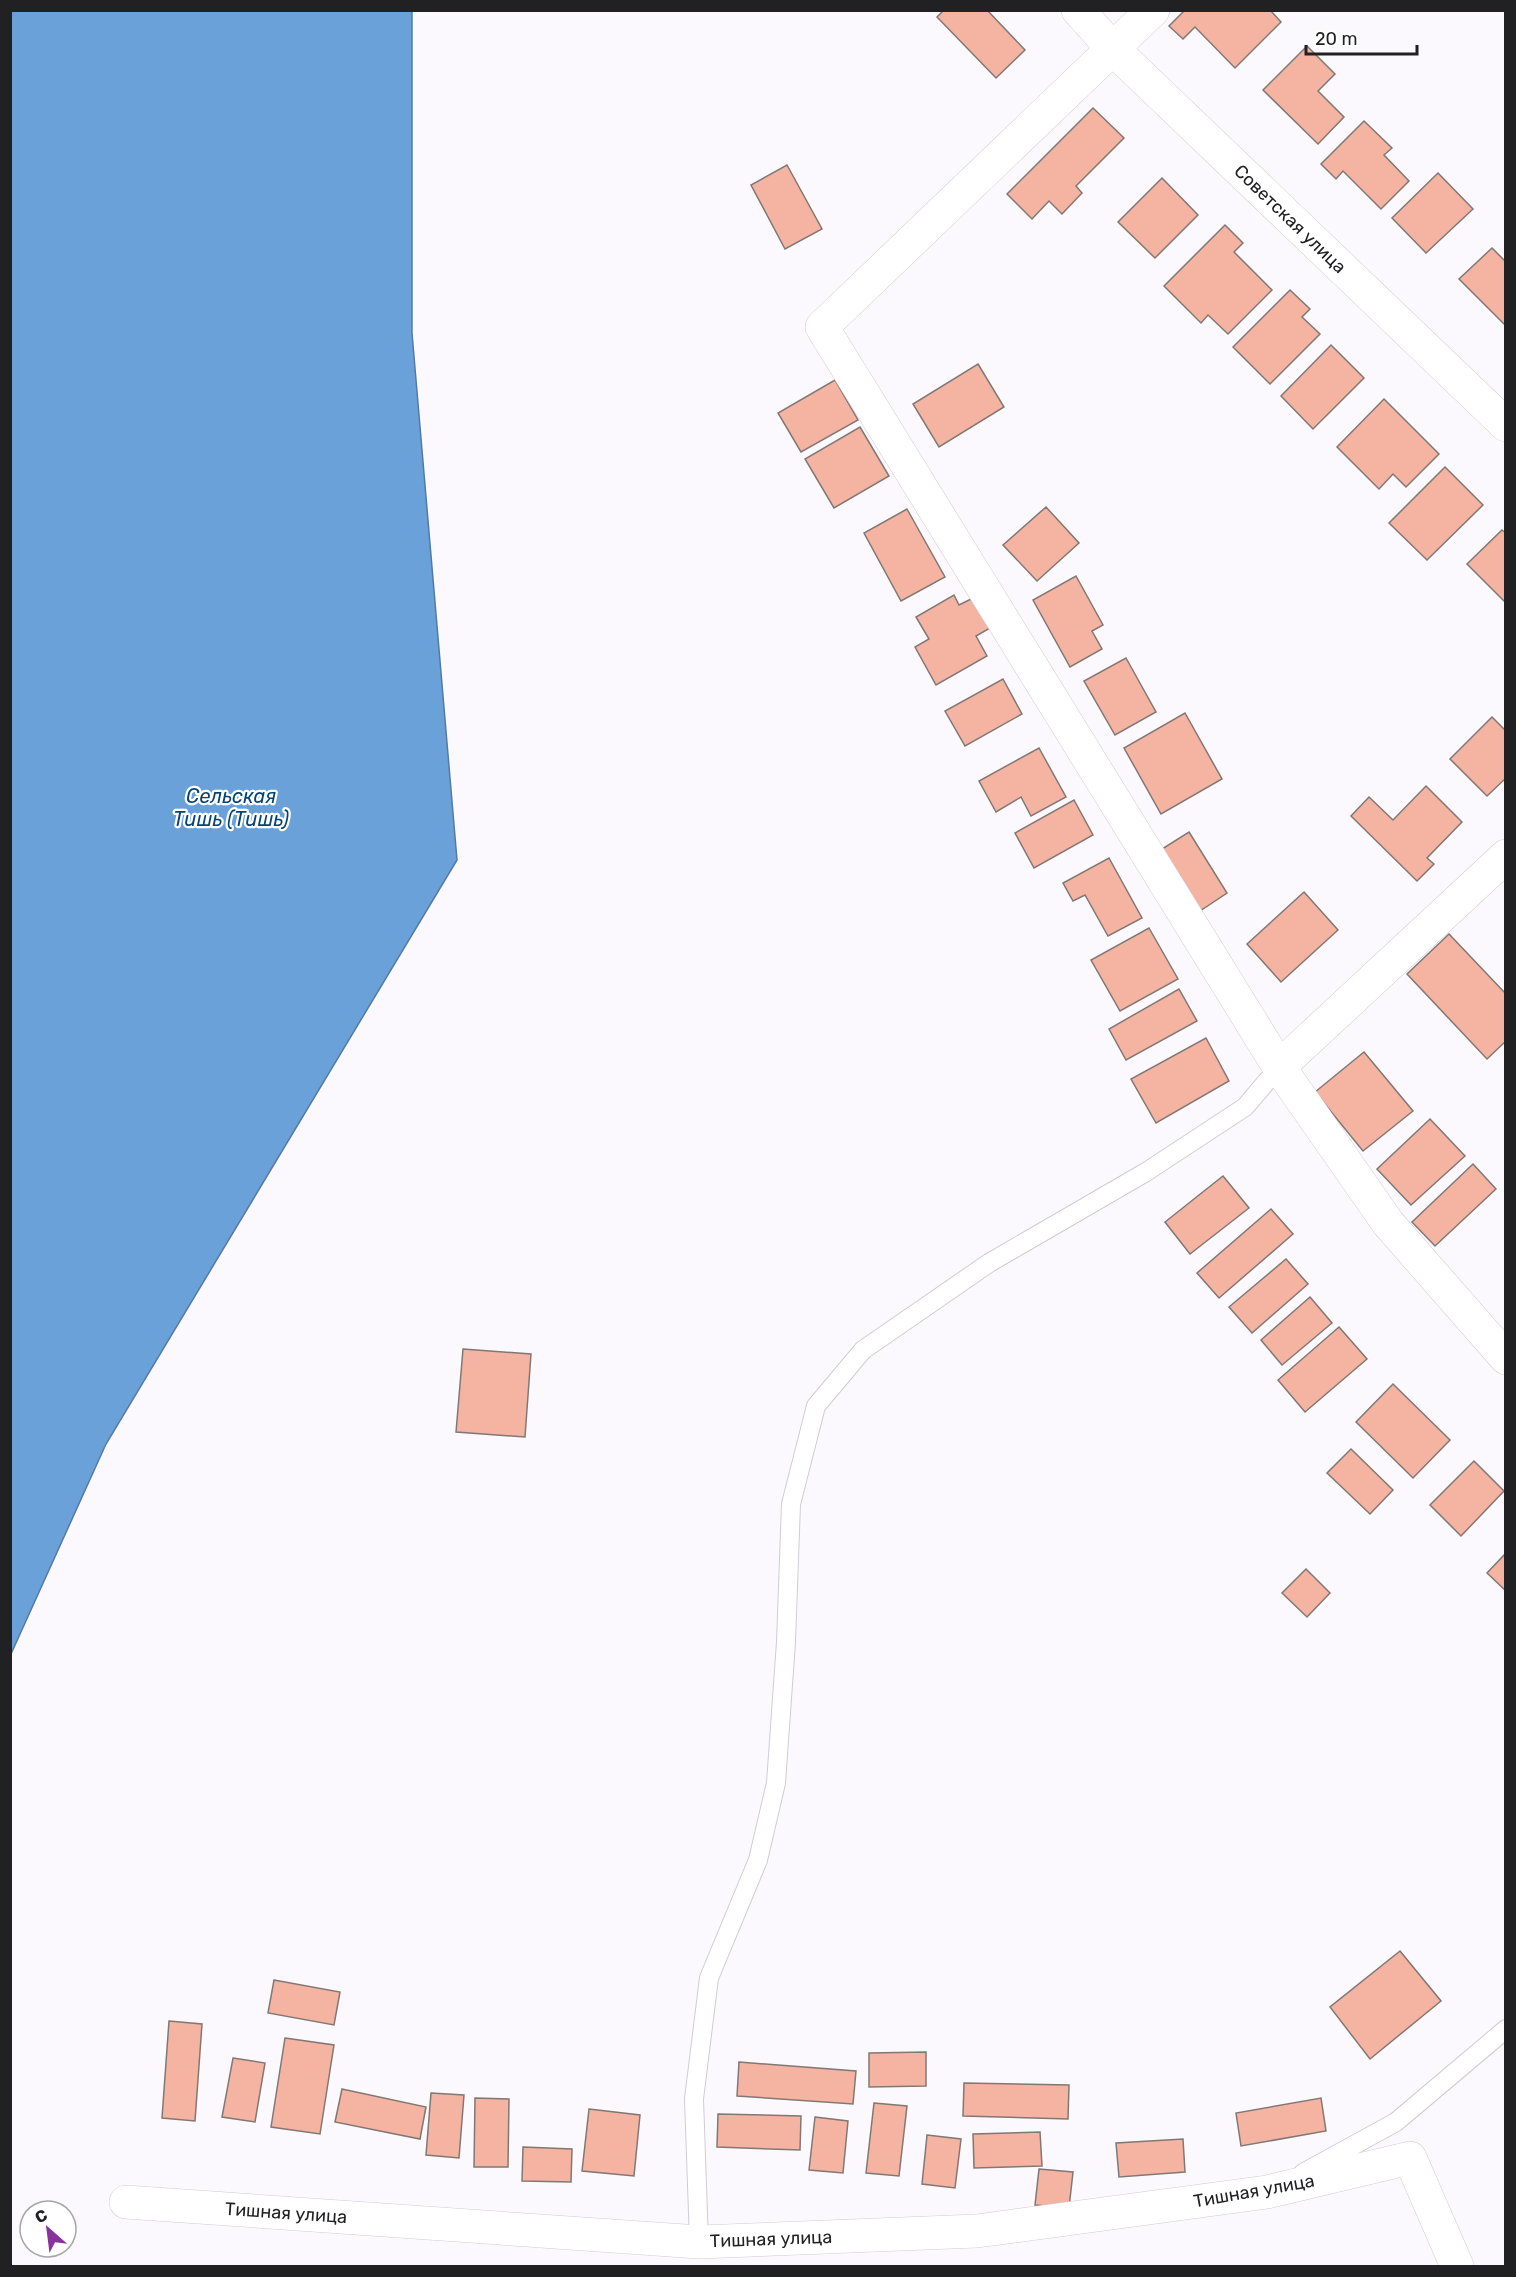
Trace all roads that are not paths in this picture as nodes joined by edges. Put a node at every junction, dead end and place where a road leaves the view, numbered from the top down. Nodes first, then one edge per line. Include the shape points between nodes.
1 (1078, 10) edge
2 (1153, 10) edge
3 (1112, 48) junction
4 (1506, 426) edge
5 (1506, 856) edge
6 (1279, 1067) junction
7 (1506, 1358) edge
8 (1506, 2029) edge
9 (1267, 2192) junction
10 (126, 2202) dead end
11 (699, 2242) junction
12 (659, 2252) edge
13 (1457, 2266) edge

1 - 3 street, Советская улица
2 - 3 street
3 - 4 street, Советская улица
3 - 6 street via 822,327
5 - 6 street
6 - 7 street via 1388,1223
6 - 11 lane via 1245,1107 1146,1172 989,1263 863,1350 816,1406 791,1504 776,1783 758,1860 709,1978 694,2099
8 - 9 lane via 1396,2122
9 - 11 street, Тишная улица via 977,2231
9 - 13 street, Тишная улица via 1410,2158
10 - 12 street, Тишная улица
11 - 12 street, Тишная улица

